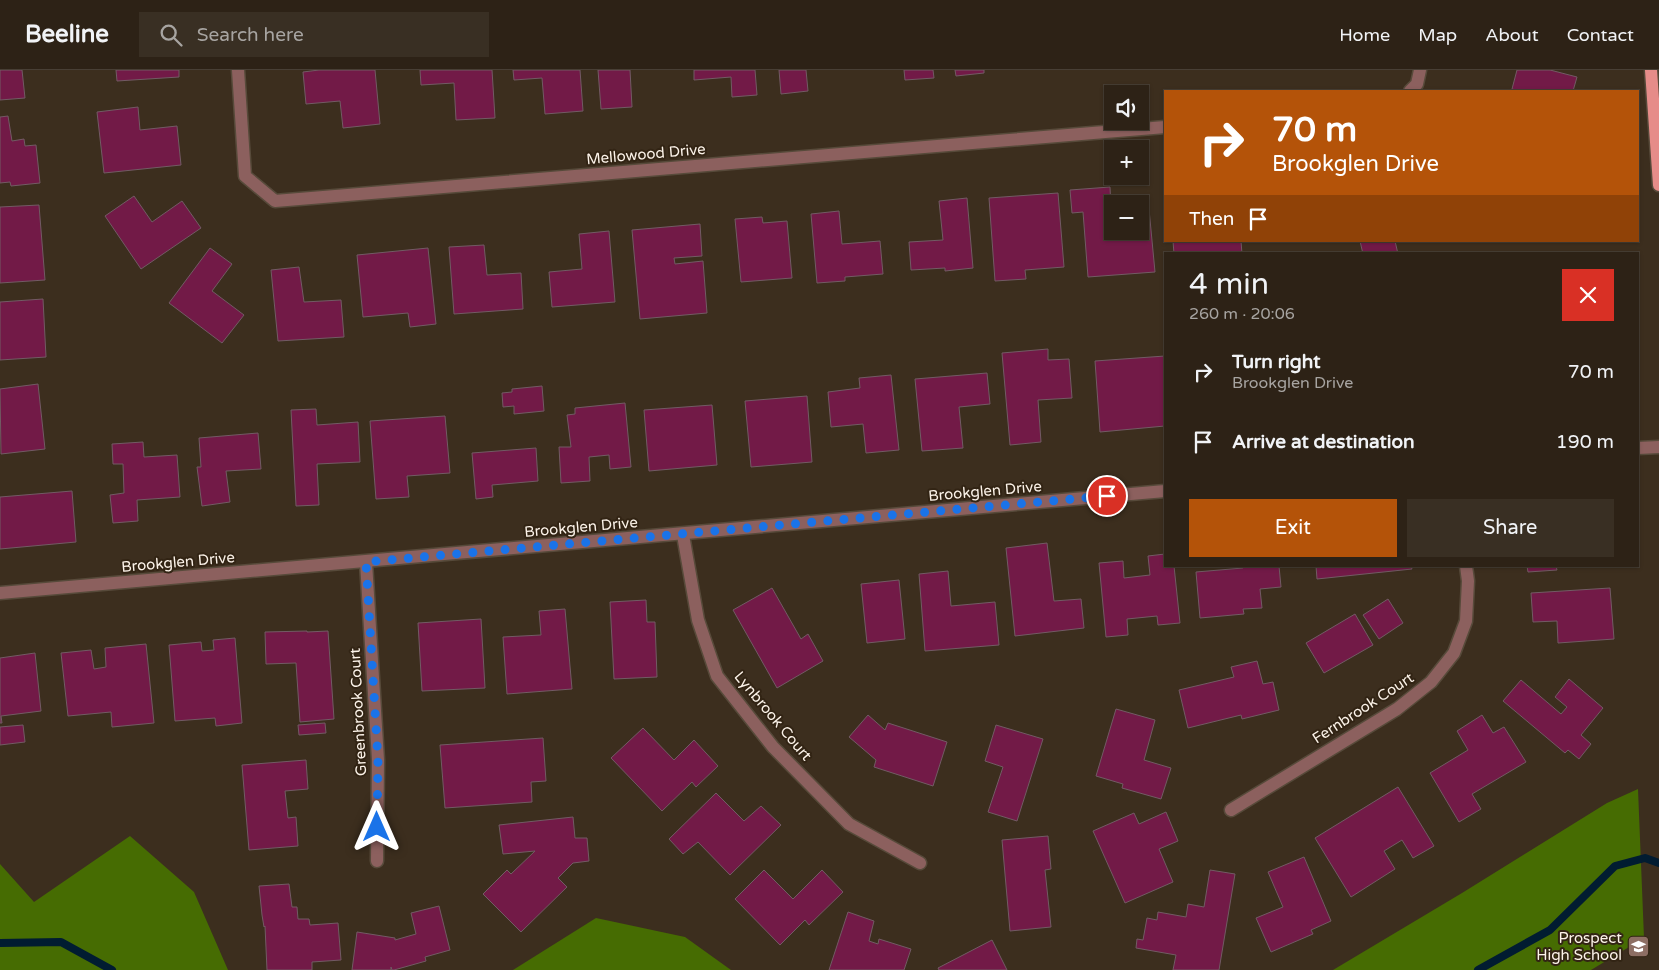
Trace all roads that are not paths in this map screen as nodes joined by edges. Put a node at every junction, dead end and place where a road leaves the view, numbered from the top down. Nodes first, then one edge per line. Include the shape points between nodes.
1 (238, 70) edge
2 (1420, 70) edge
3 (1651, 70) edge
4 (1411, 90) edge
5 (1164, 127) edge
6 (1659, 185) edge
7 (1639, 448) edge
8 (1659, 448) edge
9 (1164, 491) edge
10 (683, 535) junction
11 (366, 562) junction
12 (1466, 567) edge
13 (0, 593) edge
14 (1231, 810) dead end
15 (377, 861) dead end
16 (920, 863) dead end

1 - 5 street, Mellowood Drive via 245,176 275,201
2 - 4 street via 1417,84
3 - 6 main road
7 - 8 street
9 - 10 street, Brookglen Drive
10 - 11 street, Brookglen Drive
10 - 16 street, Lynbrook Court via 698,620 717,676 774,747 849,824
11 - 13 street, Brookglen Drive
11 - 15 street, Greenbrook Court via 378,760
12 - 14 street, Fernbrook Court via 1466,621 1454,653 1431,682 1397,709

